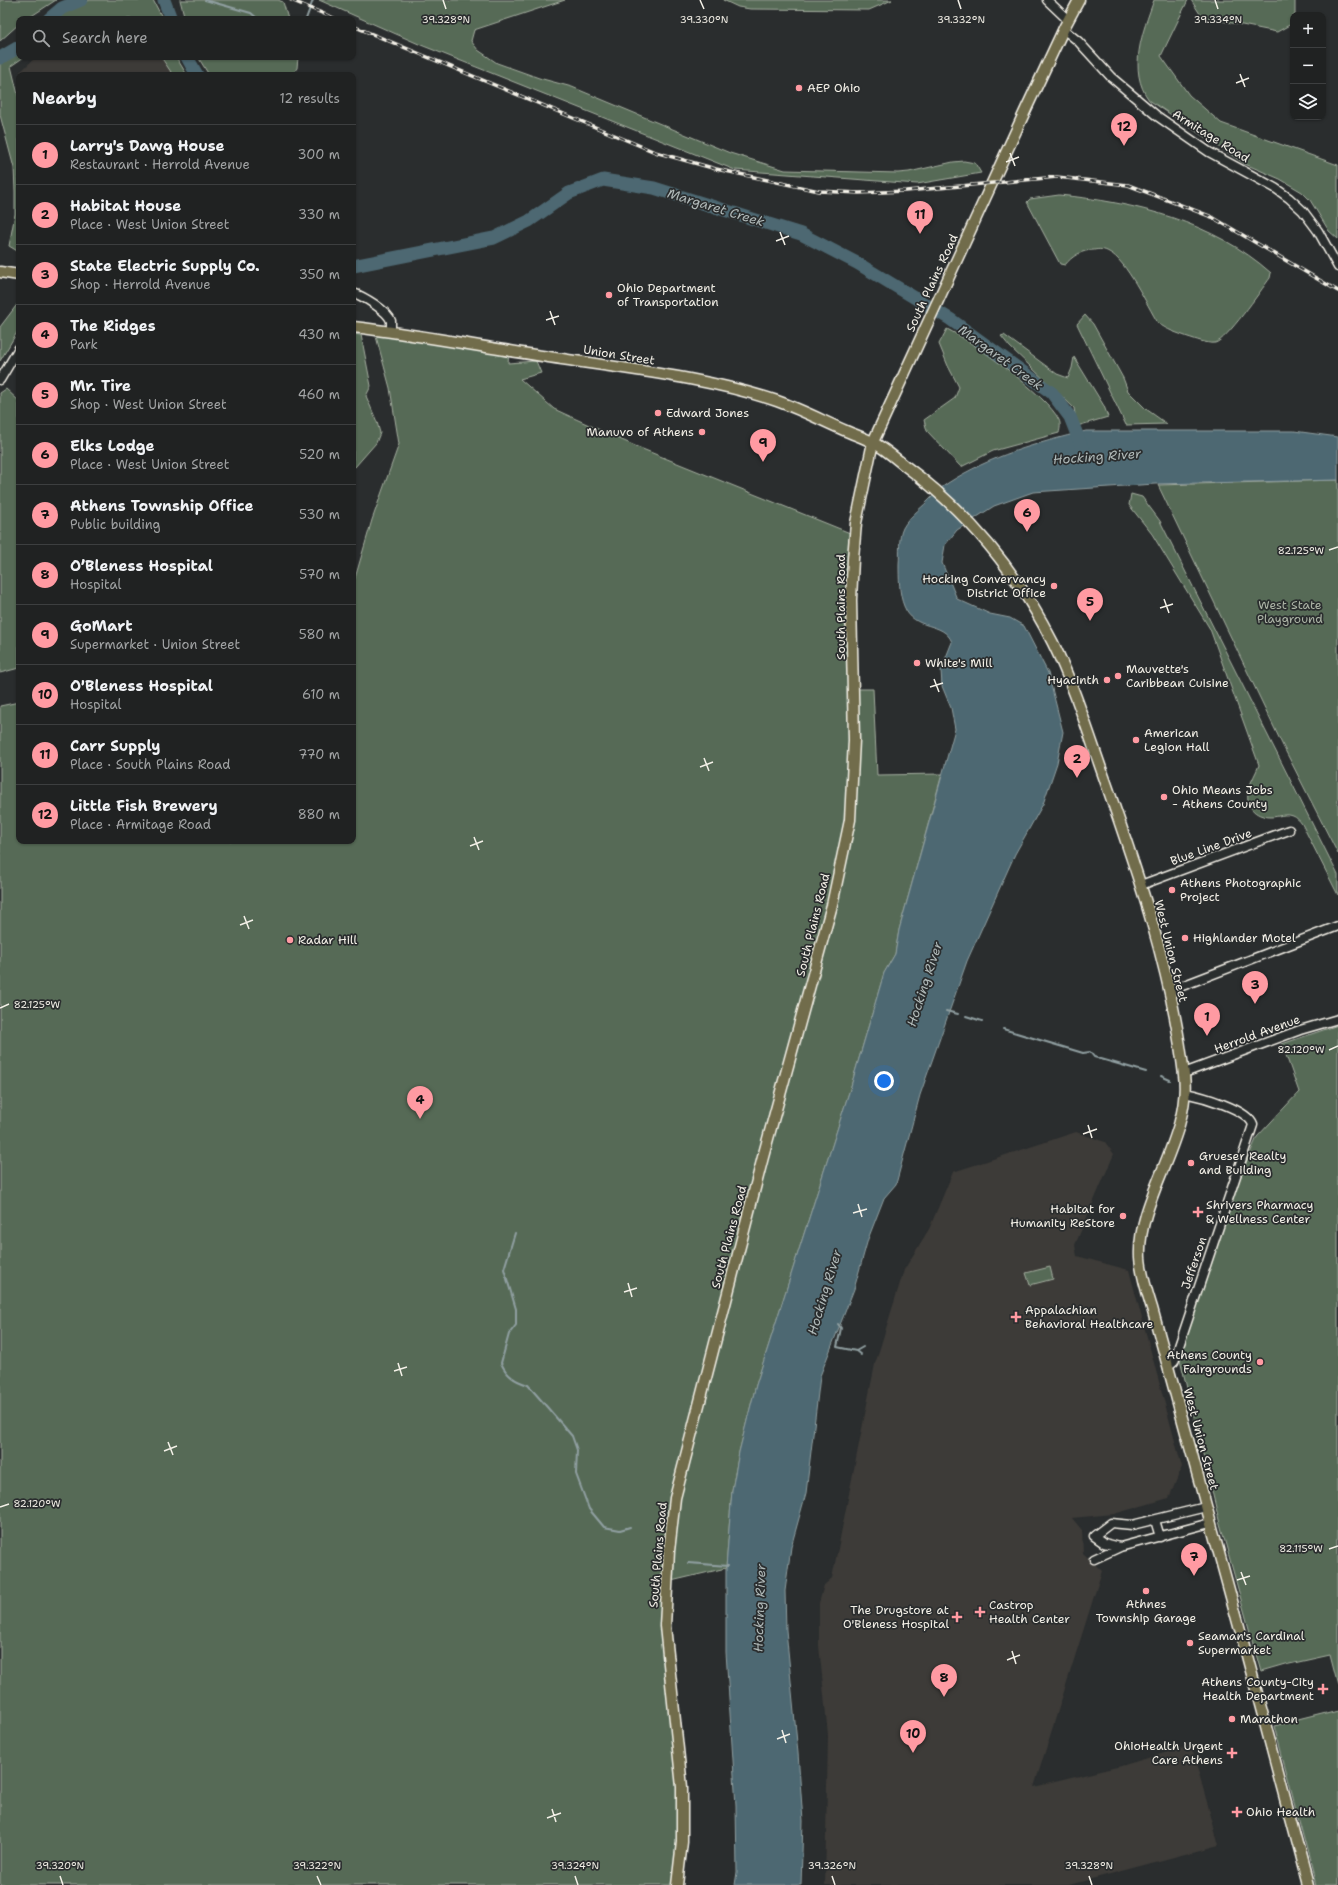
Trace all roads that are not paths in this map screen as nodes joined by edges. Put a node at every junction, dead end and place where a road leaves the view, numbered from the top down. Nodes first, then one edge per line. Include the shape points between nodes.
1 (1047, 0) edge
2 (1079, 0) edge
3 (1068, 20) junction
4 (1063, 29) junction
5 (1338, 267) edge
6 (0, 272) edge
7 (16, 275) edge
8 (356, 294) edge
9 (356, 327) edge
10 (390, 331) junction
11 (16, 353) edge
12 (0, 380) edge
13 (873, 442) junction
14 (1289, 830) dead end
15 (1141, 884) junction
16 (1338, 926) edge
17 (1169, 991) junction
18 (1338, 1019) edge
19 (1184, 1073) junction
20 (1185, 1092) junction
21 (1168, 1366) junction
22 (1206, 1507) junction
23 (1155, 1520) junction
24 (1210, 1524) junction
25 (1160, 1537) junction
26 (1120, 1547) junction
27 (1094, 1559) dead end
28 (677, 1885) edge
29 (1308, 1885) edge

1 - 3 street
2 - 3 main road, South Plains Road
3 - 4 main road, South Plains Road
4 - 5 street, Armitage Road via 1078,41 1111,77 1157,116 1209,152 1289,198 1318,231
4 - 13 main road, South Plains Road
6 - 7 main road
8 - 10 street via 385,313 391,321
9 - 10 main road, Union Street
10 - 13 main road, Union Street via 432,340 716,385 778,401
11 - 12 street
13 - 15 main road, West Union Street via 913,471 949,502 983,537 1032,604 1061,660 1079,705
13 - 28 main road, South Plains Road via 856,523 853,559 853,796 846,843 828,920 763,1157 675,1498 665,1626 682,1787 682,1842
14 - 15 street, Blue Line Drive
15 - 17 main road, West Union Street
16 - 17 street
17 - 19 main road, West Union Street
18 - 19 street, Herrold Avenue
19 - 20 main road, West Union Street
20 - 21 main road, West Union Street via 1178,1128 1144,1226 1140,1256
20 - 21 street, Jefferson via 1221,1104 1248,1117 1253,1125 1174,1361
21 - 22 main road, West Union Street
22 - 23 street
22 - 24 main road, West Union Street
23 - 25 street
23 - 26 street via 1132,1525 1111,1523 1094,1536 1104,1543
24 - 25 street
24 - 29 main road, West Union Street
25 - 26 street
26 - 27 street

